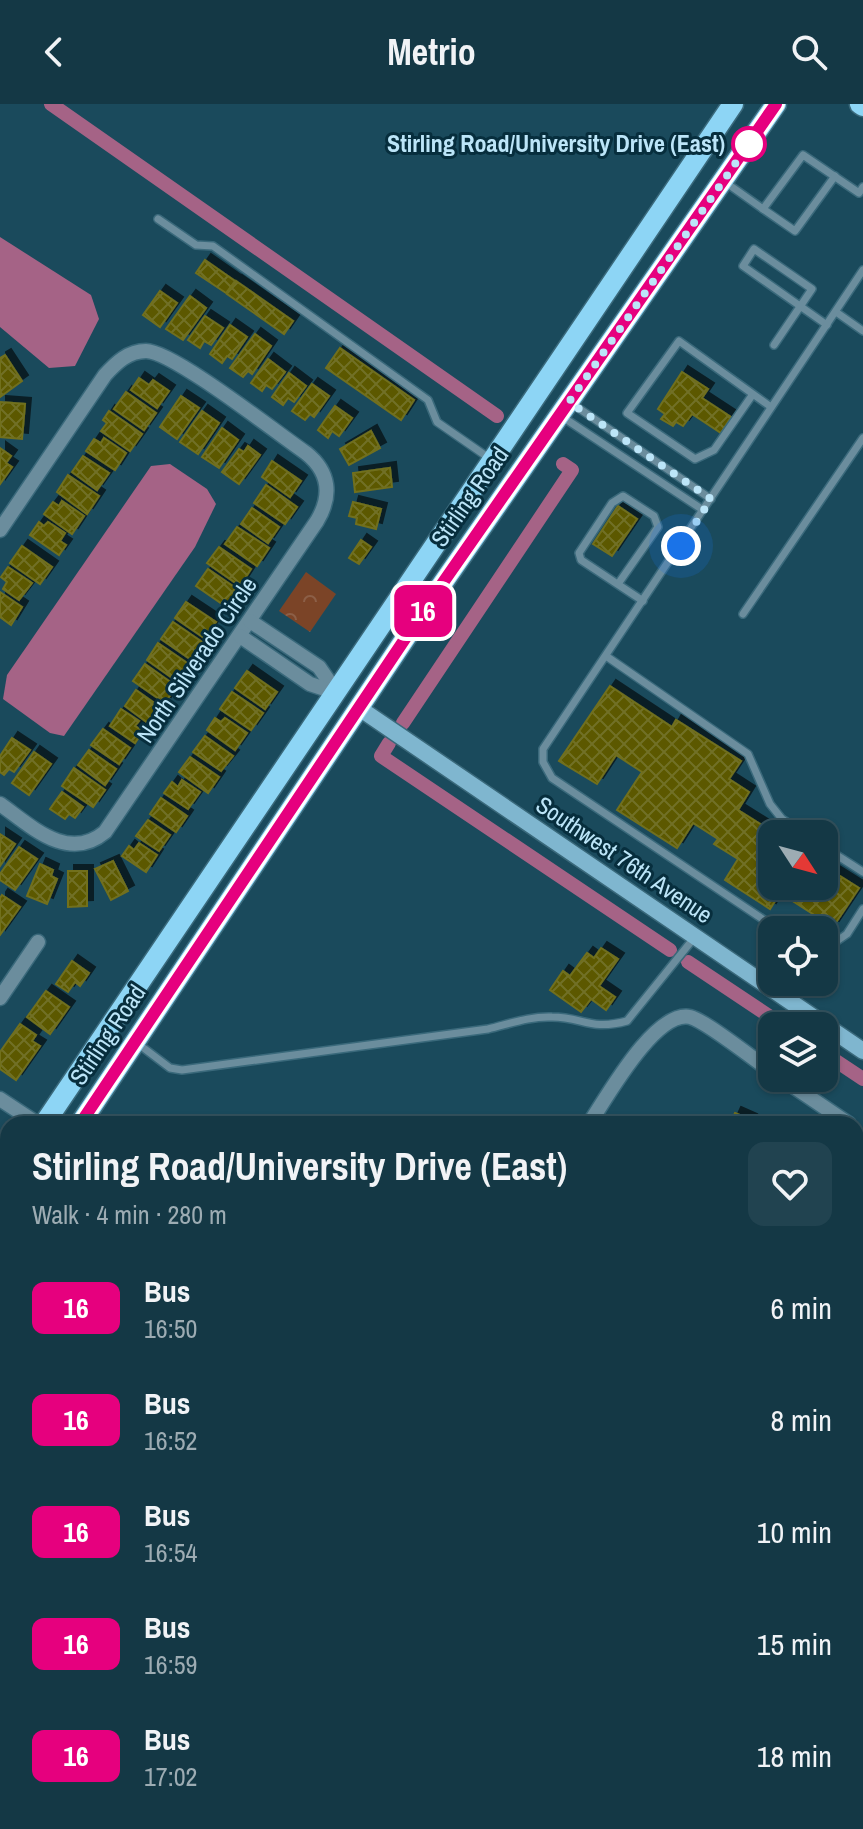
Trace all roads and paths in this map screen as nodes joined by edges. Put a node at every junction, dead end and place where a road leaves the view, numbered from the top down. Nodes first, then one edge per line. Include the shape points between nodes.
1 (733, 104) edge
2 (776, 104) edge
3 (835, 176) junction
4 (723, 180) junction
5 (863, 187) edge
6 (811, 192) dead end
7 (819, 198) junction
8 (799, 208) dead end
9 (763, 209) junction
10 (808, 214) junction
11 (158, 219) dead end
12 (863, 270) edge
13 (800, 306) junction
14 (836, 312) junction
15 (827, 325) junction
16 (863, 331) edge
17 (774, 345) dead end
18 (753, 394) junction
19 (771, 407) junction
20 (564, 408) junction
21 (863, 438) edge
22 (491, 463) junction
23 (711, 499) junction
24 (494, 508) junction
25 (703, 510) junction
26 (0, 530) edge
27 (618, 584) junction
28 (643, 601) junction
29 (743, 614) dead end
30 (250, 621) junction
31 (240, 636) junction
32 (606, 656) junction
33 (337, 693) junction
34 (359, 708) junction
35 (339, 738) junction
36 (0, 804) edge
37 (783, 820) edge
38 (838, 856) edge
39 (863, 872) edge
40 (863, 909) edge
41 (758, 916) edge
42 (695, 937) junction
43 (838, 940) edge
44 (38, 942) dead end
45 (0, 998) edge
46 (136, 1041) junction
47 (863, 1051) edge
48 (758, 1062) edge
49 (802, 1092) edge
50 (0, 1099) edge
51 (28, 1116) edge
52 (46, 1116) edge
53 (85, 1116) edge
54 (595, 1116) edge
55 (837, 1116) edge

1 - 22 main road, Stirling Road
2 - 4 main road, Stirling Road
3 - 5 lane via 859,193
3 - 7 lane
3 - 9 lane via 803,155 791,178
4 - 9 lane
4 - 20 main road, Stirling Road
6 - 7 lane
7 - 10 lane
8 - 10 lane
9 - 10 lane via 795,231
11 - 22 lane via 196,245 213,246 428,400 437,422
12 - 14 lane
13 - 13 lane via 743,266 754,249 812,289
13 - 15 lane
13 - 17 lane
14 - 15 lane
14 - 16 lane
15 - 19 lane
18 - 18 lane via 714,450 695,459 627,413 679,341
18 - 19 lane
19 - 23 lane
20 - 23 lane
20 - 24 main road, Stirling Road
20 - 25 lane
21 - 29 lane
22 - 24 main road
22 - 33 main road, Stirling Road
23 - 25 lane
24 - 34 main road, Stirling Road
25 - 28 lane
26 - 30 street, North Silverado Circle via 105,375 118,360 154,352 306,453 327,484 321,514
27 - 27 lane via 581,560 580,547 617,497 629,498 654,516 658,527
27 - 28 lane
28 - 32 lane
30 - 31 street, North Silverado Circle
30 - 33 street via 319,667
31 - 33 street via 310,684
31 - 36 street, North Silverado Circle via 100,837 80,844 53,840
32 - 37 lane via 748,754 770,804
32 - 41 lane via 543,749 552,778
33 - 35 main road via 342,711
33 - 52 main road, Stirling Road
34 - 35 main road, Stirling Road
34 - 42 street, Southwest 76th Avenue
35 - 46 main road, Stirling Road
38 - 39 lane
40 - 43 lane
42 - 46 lane via 627,1021 614,1025 594,1027 555,1016 536,1017 488,1029 182,1070 170,1068
42 - 47 street, Southwest 76th Avenue
44 - 45 street
46 - 53 main road, Stirling Road
48 - 54 street via 692,1017 673,1017 656,1028
49 - 55 street
50 - 51 street

